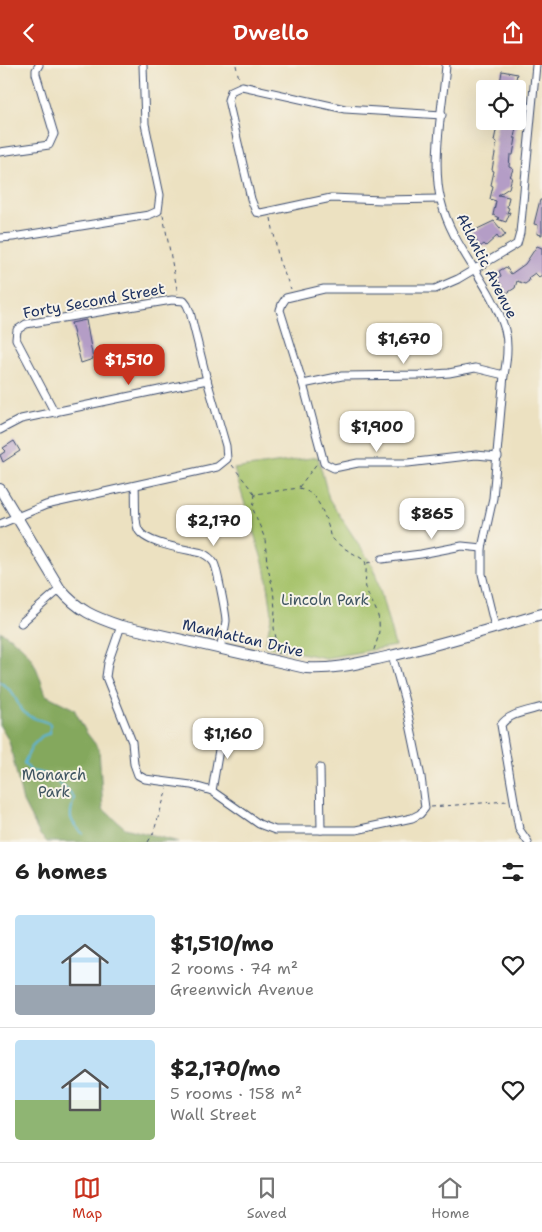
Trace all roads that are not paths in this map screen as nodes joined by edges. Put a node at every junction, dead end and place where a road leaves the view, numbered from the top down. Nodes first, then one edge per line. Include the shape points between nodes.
1 (39, 65) edge
2 (143, 65) edge
3 (446, 65) edge
4 (536, 65) edge
5 (442, 115) junction
6 (0, 152) edge
7 (440, 199) junction
8 (0, 238) edge
9 (475, 270) junction
10 (504, 375) junction
11 (207, 381) junction
12 (303, 384) junction
13 (55, 413) junction
14 (0, 431) edge
15 (498, 457) junction
16 (135, 486) junction
17 (0, 489) edge
18 (16, 517) junction
19 (0, 524) edge
20 (482, 548) junction
21 (382, 559) road end
22 (60, 589) junction
23 (542, 613) edge
24 (21, 623) dead end
25 (121, 626) junction
26 (495, 627) junction
27 (220, 648) junction
28 (392, 655) junction
29 (542, 707) edge
30 (223, 726) dead end
31 (320, 768) dead end
32 (212, 791) junction
33 (321, 830) junction
34 (528, 842) edge

1 - 6 street via 36,74 54,134 49,145
2 - 8 street via 145,124 160,195 156,213
3 - 5 street, Atlantic Avenue
4 - 9 street via 519,240 514,248
5 - 7 street, Atlantic Avenue via 438,164
5 - 7 street via 345,109 242,87 231,91 228,100 256,212 331,197 382,201
7 - 9 street, Atlantic Avenue via 450,227
9 - 10 street, Atlantic Avenue via 504,330 507,359
9 - 12 street via 435,289 324,289 286,298 280,310
10 - 12 street via 475,369 449,373 342,376
10 - 15 street, Atlantic Avenue
11 - 13 street
11 - 13 street, Forty Second Street via 190,312 184,301 26,324 17,330 16,339
11 - 16 street, Forty Second Street via 227,459 217,467
12 - 15 street via 321,457 324,463 334,468 358,463 408,463 476,455
13 - 14 street via 21,419
15 - 20 street, Atlantic Avenue
16 - 18 street via 46,505
16 - 27 street via 137,525 141,534 150,540 207,555 215,565 226,622
17 - 18 street, Manhattan Drive
18 - 19 street
18 - 22 street, Manhattan Drive
20 - 21 street via 462,546
20 - 26 street, Atlantic Avenue via 482,574
22 - 24 street
22 - 25 street, Manhattan Drive via 78,608
23 - 26 street, Manhattan Drive
25 - 27 street, Manhattan Drive
25 - 32 street via 106,677 132,742 138,775
26 - 28 street, Manhattan Drive
27 - 28 street, Manhattan Drive via 323,669
28 - 33 street via 406,705 425,808 412,818 371,827
29 - 34 street via 504,719 501,725 519,829
30 - 32 street
31 - 33 street
32 - 33 street via 268,828

